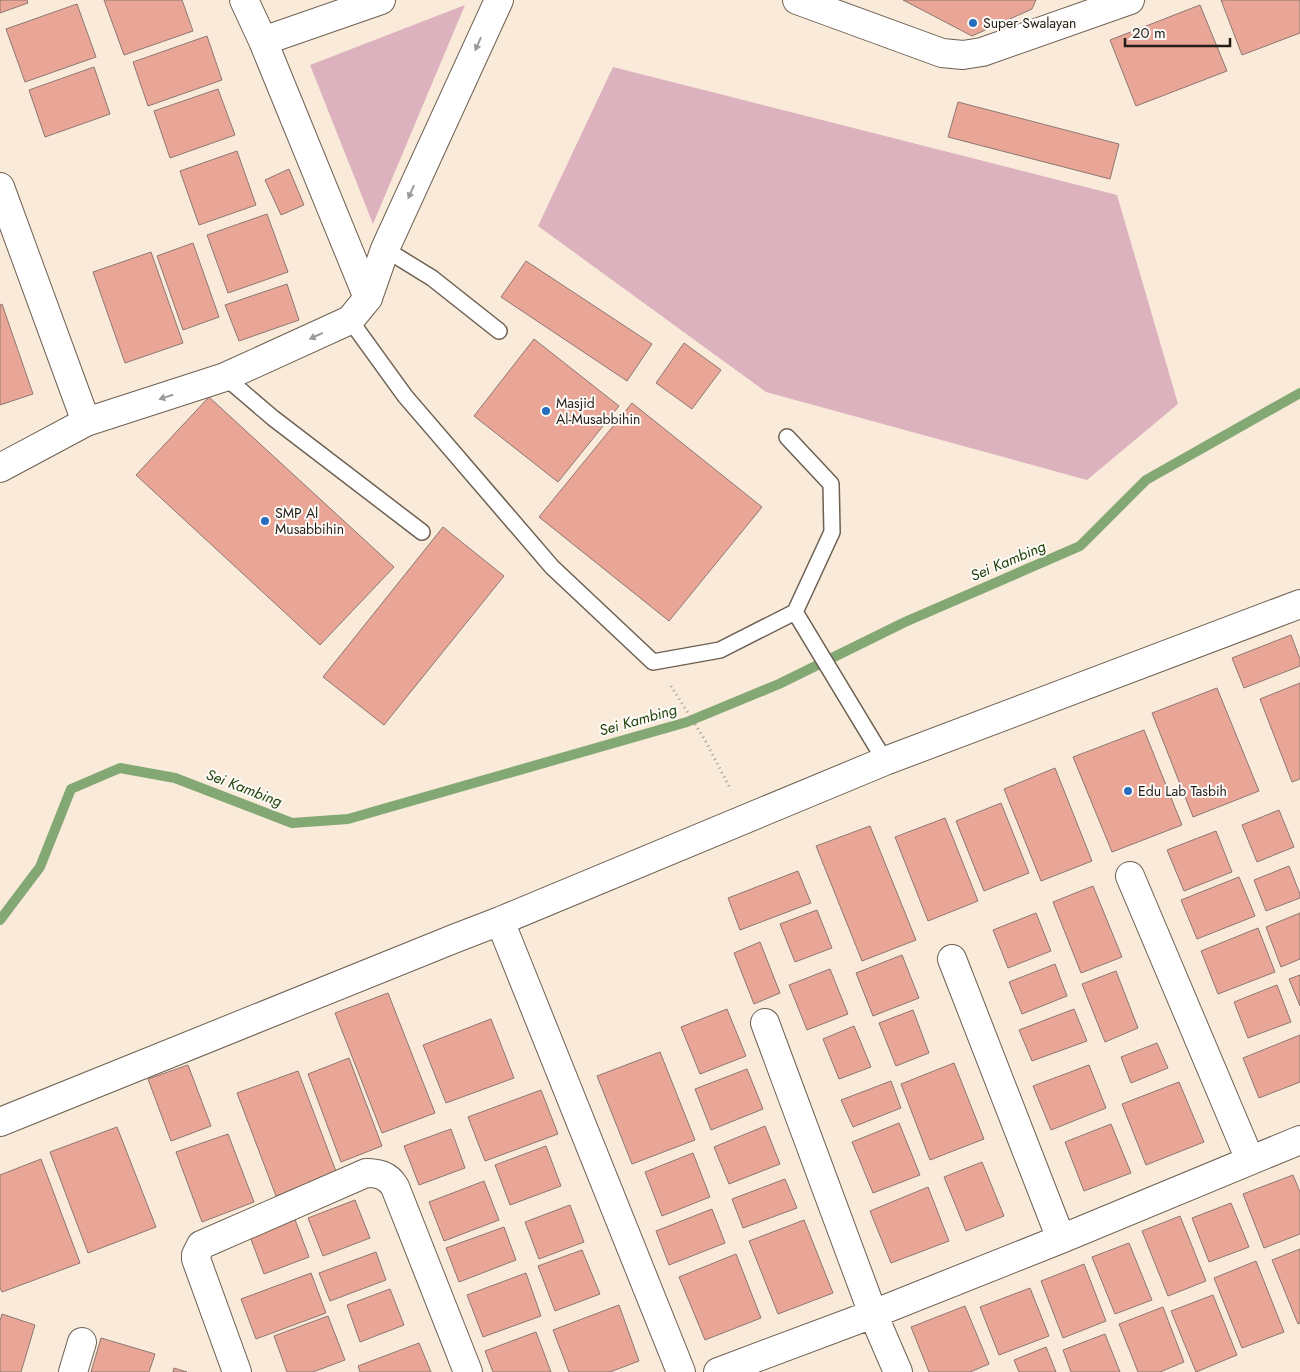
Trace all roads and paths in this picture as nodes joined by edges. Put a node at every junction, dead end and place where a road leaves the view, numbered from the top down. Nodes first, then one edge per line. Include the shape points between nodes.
1 (244, 0) edge
2 (381, 0) edge
3 (499, 0) edge
4 (797, 0) edge
5 (1130, 0) edge
6 (822, 4) edge
7 (263, 42) junction
8 (0, 187) edge
9 (385, 249) junction
10 (368, 298) junction
11 (350, 320) junction
12 (500, 330) dead end
13 (225, 377) junction
14 (86, 422) junction
15 (787, 438) dead end
16 (0, 468) edge
17 (422, 532) dead end
18 (1300, 604) edge
19 (795, 612) junction
20 (671, 686) dead end
21 (885, 761) junction
22 (746, 820) junction
23 (1130, 876) dead end
24 (500, 921) junction
25 (952, 959) dead end
26 (765, 1022) dead end
27 (0, 1122) edge
28 (1300, 1140) edge
29 (1250, 1160) junction
30 (1061, 1239) junction
31 (873, 1314) junction
32 (82, 1342) dead end
33 (73, 1372) edge
34 (237, 1372) edge
35 (468, 1372) edge
36 (681, 1372) edge
37 (718, 1372) edge
38 (898, 1372) edge

1 - 7 street
2 - 7 street
3 -> 9 street
4 - 6 street
5 - 6 street via 982,52 963,55 942,53
7 - 10 street
8 - 14 street
9 - 10 street
9 - 12 lane via 432,278
10 - 11 street
11 -> 13 street
11 - 19 lane via 404,396 552,567 653,662 720,650
13 -> 14 street
13 - 17 lane via 273,418
14 - 16 street
15 - 19 lane via 831,484 832,532
18 - 21 street
19 - 21 lane
20 - 22 path via 705,740
21 - 22 street
22 - 24 street
23 - 29 street
24 - 27 street
24 - 36 street
25 - 30 street
26 - 31 street
28 - 29 street
29 - 30 street
30 - 31 street
31 - 37 street
31 - 38 street
32 - 33 street
34 - 35 street via 196,1259 201,1245 366,1173 385,1176 395,1186

